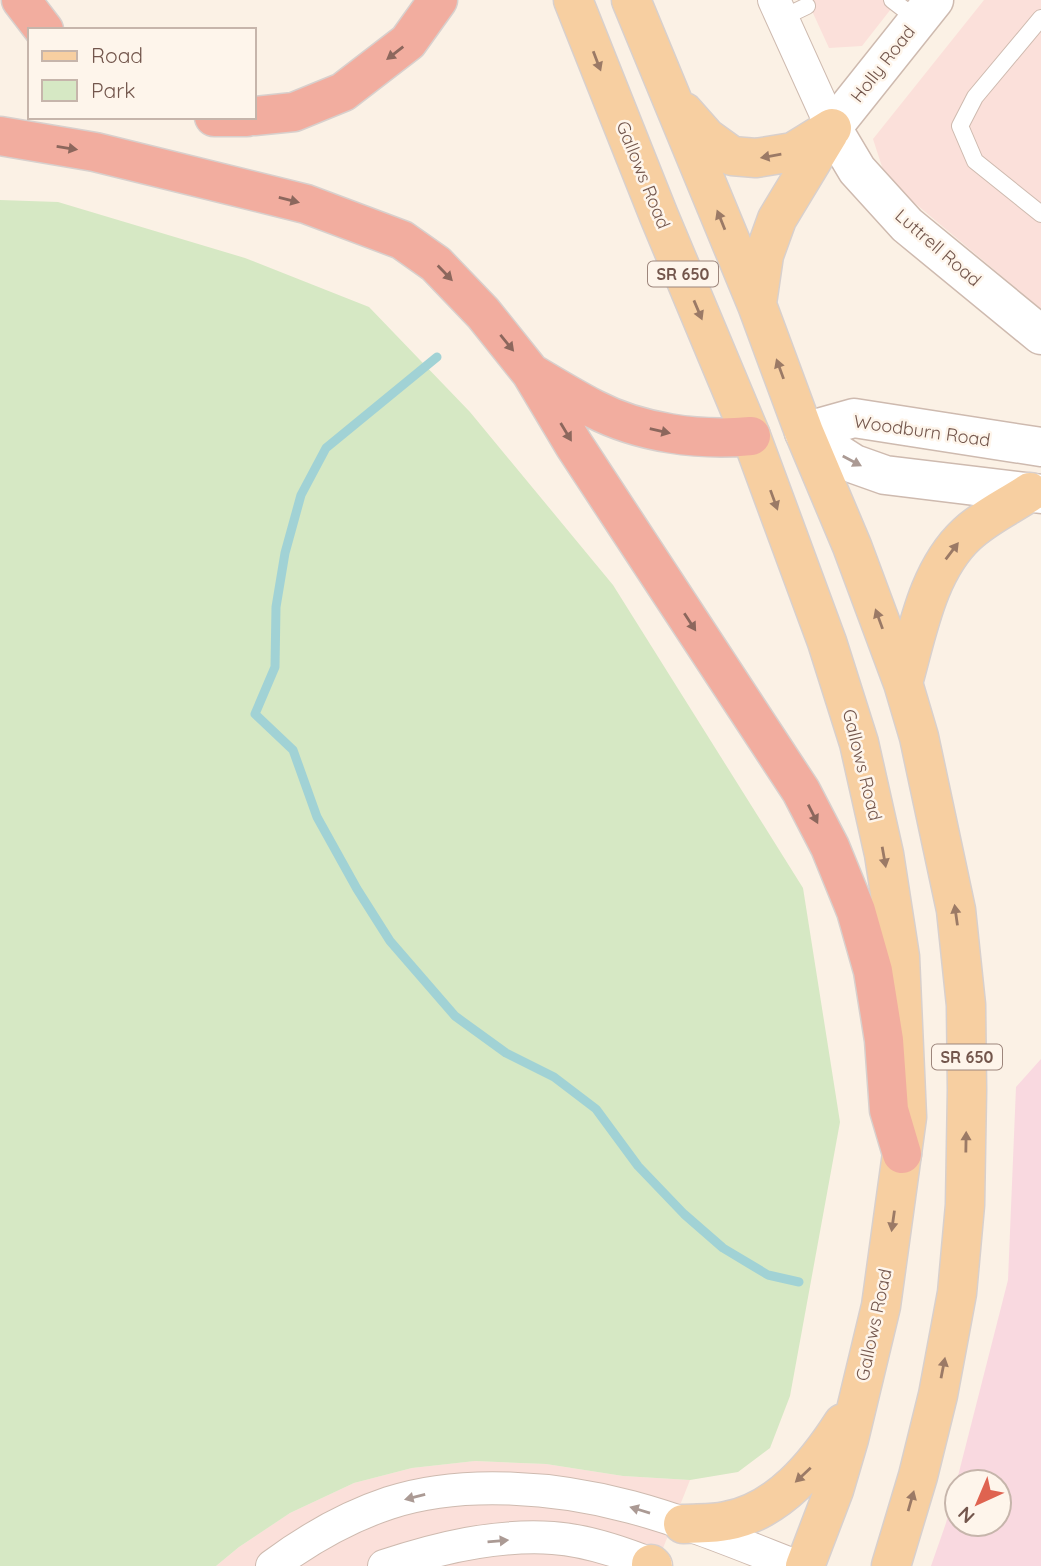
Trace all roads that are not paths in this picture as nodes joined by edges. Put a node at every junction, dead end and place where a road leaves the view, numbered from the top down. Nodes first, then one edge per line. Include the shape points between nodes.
1 (21, 0) edge
2 (438, 0) edge
3 (573, 0) edge
4 (631, 0) edge
5 (915, 7) edge
6 (788, 8) edge
7 (1041, 18) edge
8 (42, 28) edge
9 (668, 89) junction
10 (256, 116) edge
11 (832, 128) junction
12 (0, 136) edge
13 (1041, 214) edge
14 (757, 305) junction
15 (1041, 335) edge
16 (531, 373) junction
17 (804, 432) junction
18 (751, 436) junction
19 (1041, 447) edge
20 (1036, 493) edge
21 (903, 683) junction
22 (902, 1154) junction
23 (858, 1401) junction
24 (683, 1524) junction
25 (654, 1565) edge
26 (272, 1566) edge
27 (384, 1566) edge
28 (796, 1566) edge
29 (805, 1566) edge
30 (891, 1566) edge

1 - 8 highway
2 -> 10 highway via 408,42 343,92 293,112
3 -> 18 main road, Gallows Road / SR 650
4 - 9 main road, SR 650
5 - 11 street, Holly Road
6 - 11 street, Luttrell Road
7 - 13 lane via 975,97 960,126 975,161
11 -> 9 main road via 793,152 756,158 732,156 698,129
14 -> 9 main road, SR 650
11 - 14 main road via 777,219 764,256
11 - 15 street, Luttrell Road via 857,170 907,225
12 -> 16 highway via 95,152 306,204 402,240 436,264
17 -> 14 main road, SR 650
16 -> 18 highway via 595,410 628,423 670,433
16 -> 22 highway via 801,791 830,847 856,911 873,971 889,1110
17 - 18 main road, Woodburn Road
17 - 19 street, Woodburn Road via 854,418
17 -> 20 street, Woodburn Road via 855,464 885,475
21 -> 17 main road, SR 650
18 -> 22 main road, Gallows Road / SR 650 via 827,642 859,743 884,854 900,957 907,1082
21 -> 20 main road via 925,606 948,556 980,523
30 -> 21 main road, SR 650 via 938,1395 957,1293 965,1205 967,1090 966,1005 956,910
22 -> 23 main road, Gallows Road / SR 650 via 881,1306
23 -> 24 main road via 813,1465 773,1501 752,1514 726,1521
23 - 29 main road, Gallows Road / SR 650 via 834,1490
24 -> 26 street via 617,1503 534,1489 432,1493 388,1503 337,1525
24 - 28 street
27 -> 25 street via 461,1545 553,1538

